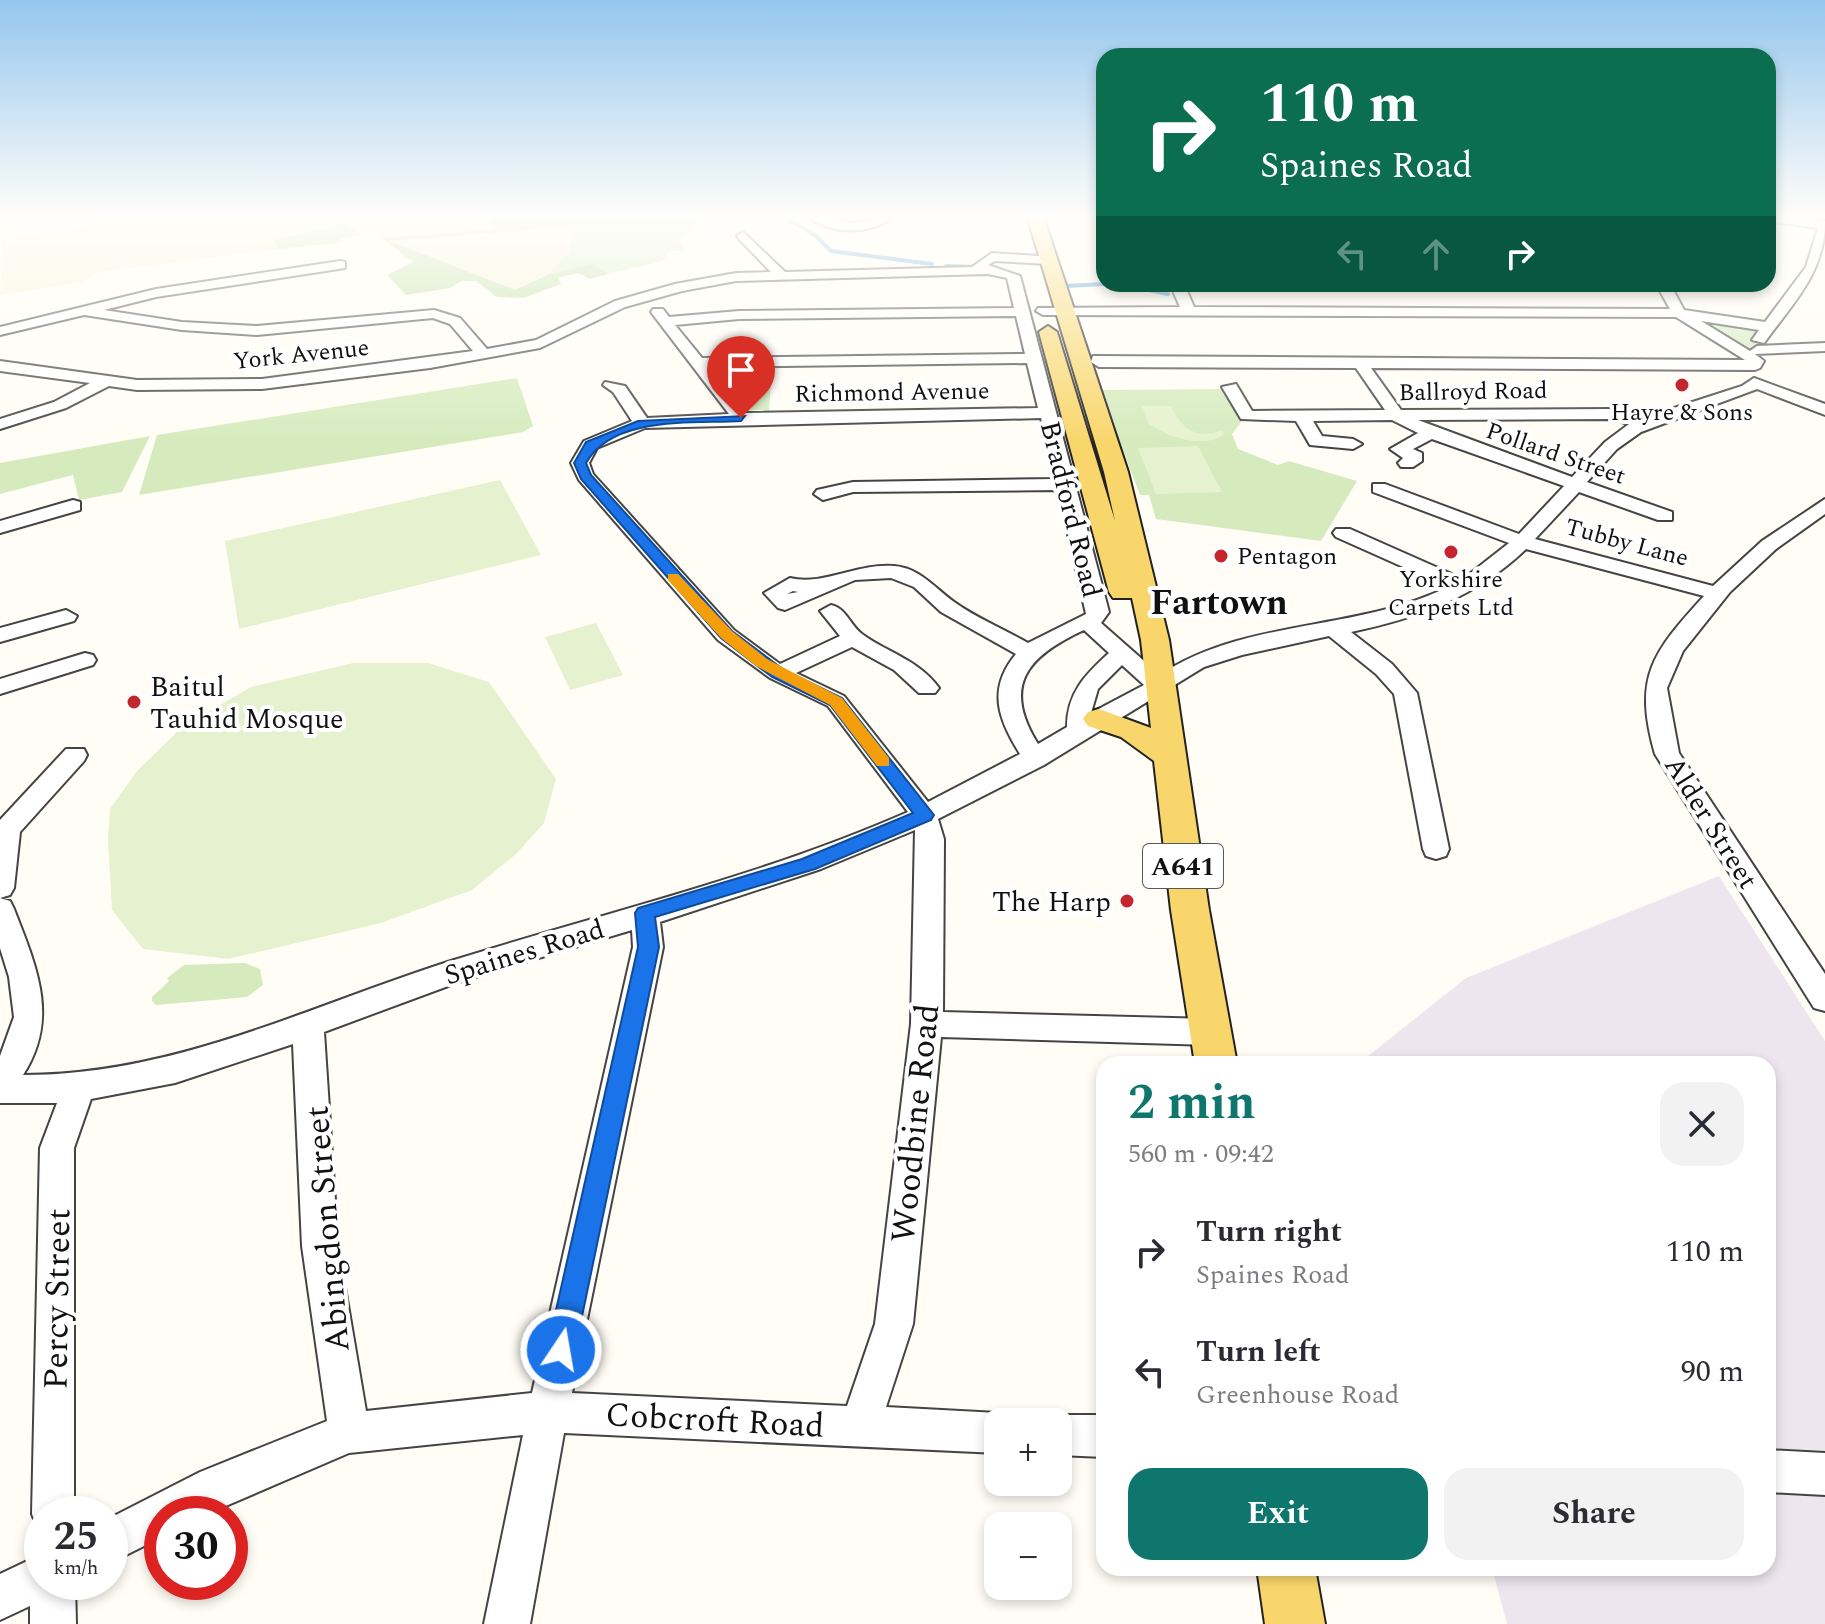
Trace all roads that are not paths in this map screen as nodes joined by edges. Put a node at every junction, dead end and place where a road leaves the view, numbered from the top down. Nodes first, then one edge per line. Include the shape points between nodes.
1 (168, 292) edge
2 (665, 292) edge
3 (1027, 292) edge
4 (1038, 292) edge
5 (1046, 292) edge
6 (1180, 292) edge
7 (1667, 292) edge
8 (1794, 292) edge
9 (640, 297) junction
10 (82, 310) junction
11 (1044, 311) junction
12 (1189, 312) junction
13 (1679, 313) junction
14 (668, 321) junction
15 (1768, 327) junction
16 (0, 331) edge
17 (1825, 347) edge
18 (484, 354) junction
19 (1035, 358) junction
20 (1098, 359) dead end
21 (695, 363) junction
22 (1361, 364) junction
23 (1755, 365) junction
24 (0, 366) edge
25 (105, 382) junction
26 (611, 385) dead end
27 (1230, 387) dead end
28 (1821, 406) edge
29 (1047, 413) junction
30 (1302, 416) junction
31 (1397, 416) junction
32 (741, 418) junction
33 (642, 423) junction
34 (1643, 423) junction
35 (0, 424) edge
36 (1431, 433) junction
37 (1313, 438) junction
38 (1289, 439) dead end
39 (1353, 444) dead end
40 (1407, 463) dead end
41 (1065, 484) junction
42 (1574, 486) junction
43 (1379, 488) dead end
44 (823, 494) dead end
45 (1825, 505) edge
46 (73, 506) dead end
47 (1665, 516) dead end
48 (0, 527) edge
49 (1343, 533) dead end
50 (1523, 542) junction
51 (1464, 587) junction
52 (811, 589) dead end
53 (1716, 593) junction
54 (831, 611) dead end
55 (66, 616) dead end
56 (1086, 621) junction
57 (1331, 627) junction
58 (0, 635) edge
59 (853, 638) junction
60 (1155, 640) junction
61 (1027, 651) junction
62 (1122, 654) junction
63 (85, 660) dead end
64 (1201, 660) junction
65 (778, 673) junction
66 (1159, 686) junction
67 (0, 687) edge
68 (927, 688) dead end
69 (1089, 724) junction
70 (75, 755) dead end
71 (1168, 755) junction
72 (1035, 759) junction
73 (924, 815) junction
74 (1436, 849) dead end
75 (0, 888) edge
76 (0, 909) edge
77 (645, 913) junction
78 (1825, 999) edge
79 (308, 1024) junction
80 (927, 1024) junction
81 (1214, 1047) edge
82 (0, 1083) edge
83 (79, 1088) junction
84 (0, 1089) edge
85 (548, 1412) junction
86 (860, 1426) junction
87 (984, 1432) edge
88 (349, 1433) junction
89 (1072, 1435) edge
90 (1096, 1436) edge
91 (1776, 1471) edge
92 (1825, 1474) edge
93 (53, 1496) edge
94 (197, 1496) edge
95 (1287, 1576) edge
96 (24, 1585) edge
97 (0, 1598) edge
98 (53, 1600) edge
99 (53, 1624) edge
100 (507, 1624) edge
101 (1295, 1624) edge

1 - 10 street
2 - 9 street, York Avenue
3 - 11 street, Bradford Road
4 - 11 main road, Bradford Road / A641
5 - 11 main road, A641
6 - 12 street
7 - 13 street
8 - 15 street
9 - 14 street
9 - 18 street, York Avenue via 558,338
10 - 16 street
10 - 18 street via 182,327 237,330 434,314 455,321
11 - 12 street
11 - 14 street via 739,315
11 - 19 street, Bradford Road
11 - 60 main road, A641 via 1116,472
11 - 66 main road, Bradford Road / A641 via 1116,573
12 - 13 street
13 - 15 street
13 - 23 street
14 - 21 street
15 - 23 street
17 - 23 street
18 - 25 street, York Avenue via 262,384 183,387
19 - 21 street
19 - 29 street, Bradford Road
20 - 22 street
21 - 32 street
22 - 23 street
22 - 31 street
23 - 28 street
23 - 34 street via 1711,403
24 - 25 street, York Avenue
25 - 35 street via 60,405
26 - 33 street
27 - 30 street, Ballroyd Road via 1247,416
29 - 32 street, Richmond Avenue
29 - 41 street, Bradford Road
30 - 31 street, Ballroyd Road
30 - 37 street
31 - 34 street, Ballroyd Road via 1611,414
31 - 36 street, Pollard Street
32 - 33 street, Richmond Avenue
33 - 65 street, Richmond Avenue via 590,445 580,463 585,476 726,635
34 - 42 street, Spaines Road via 1618,438
36 - 40 street via 1399,449 1416,457
36 - 42 street, Pollard Street
37 - 38 street
37 - 39 street via 1325,444
41 - 44 street via 853,487
41 - 56 street, Bradford Road via 1098,612
42 - 47 street, Pollard Street
42 - 50 street, Spaines Road
43 - 50 street, Tubby Lane
45 - 53 street, Alder Street via 1760,549
46 - 48 street
49 - 51 street
50 - 51 street, Spaines Road
50 - 53 street, Tubby Lane
51 - 57 street, Spaines Road via 1389,616
52 - 61 street via 852,574 894,572 921,583 948,608
53 - 78 street, Alder Street via 1674,647 1656,683 1662,738 1667,754
54 - 59 street
55 - 58 street
56 - 61 street
56 - 62 street, Bradford Road
57 - 64 street, Spaines Road
57 - 74 street via 1405,693
59 - 65 street
59 - 68 street via 902,665
60 - 64 street via 1176,655
60 - 66 main road, A641
61 - 72 street via 1011,680 1009,710
62 - 66 street, Bradford Road
62 - 69 street via 1078,702
63 - 67 street
64 - 66 street, Spaines Road
65 - 73 street via 836,701
66 - 69 street, Spaines Road
66 - 71 main road, A641
69 - 71 main road via 1132,730
69 - 72 street, Spaines Road
70 - 75 street via 7,829
71 - 81 main road, A641
72 - 73 street, Spaines Road
73 - 77 street, Spaines Road via 808,864
73 - 80 street, Woodbine Road via 931,839
76 - 82 street via 31,1011 26,1042
77 - 79 street, Spaines Road
77 - 85 street via 648,947
79 - 83 street, Spaines Road via 197,1064
79 - 88 street, Abingdon Street via 320,1246
80 - 81 street
80 - 86 street, Woodbine Road via 894,1324
83 - 84 street, Spaines Road
83 - 93 street, Percy Street via 57,1148
85 - 86 street, Cobcroft Road
85 - 88 street, Cobcroft Road
85 - 100 street
86 - 87 street, Cobcroft Road
88 - 94 street, Cobcroft Road
89 - 90 street
91 - 92 street
95 - 101 main road
96 - 97 street
98 - 99 street

